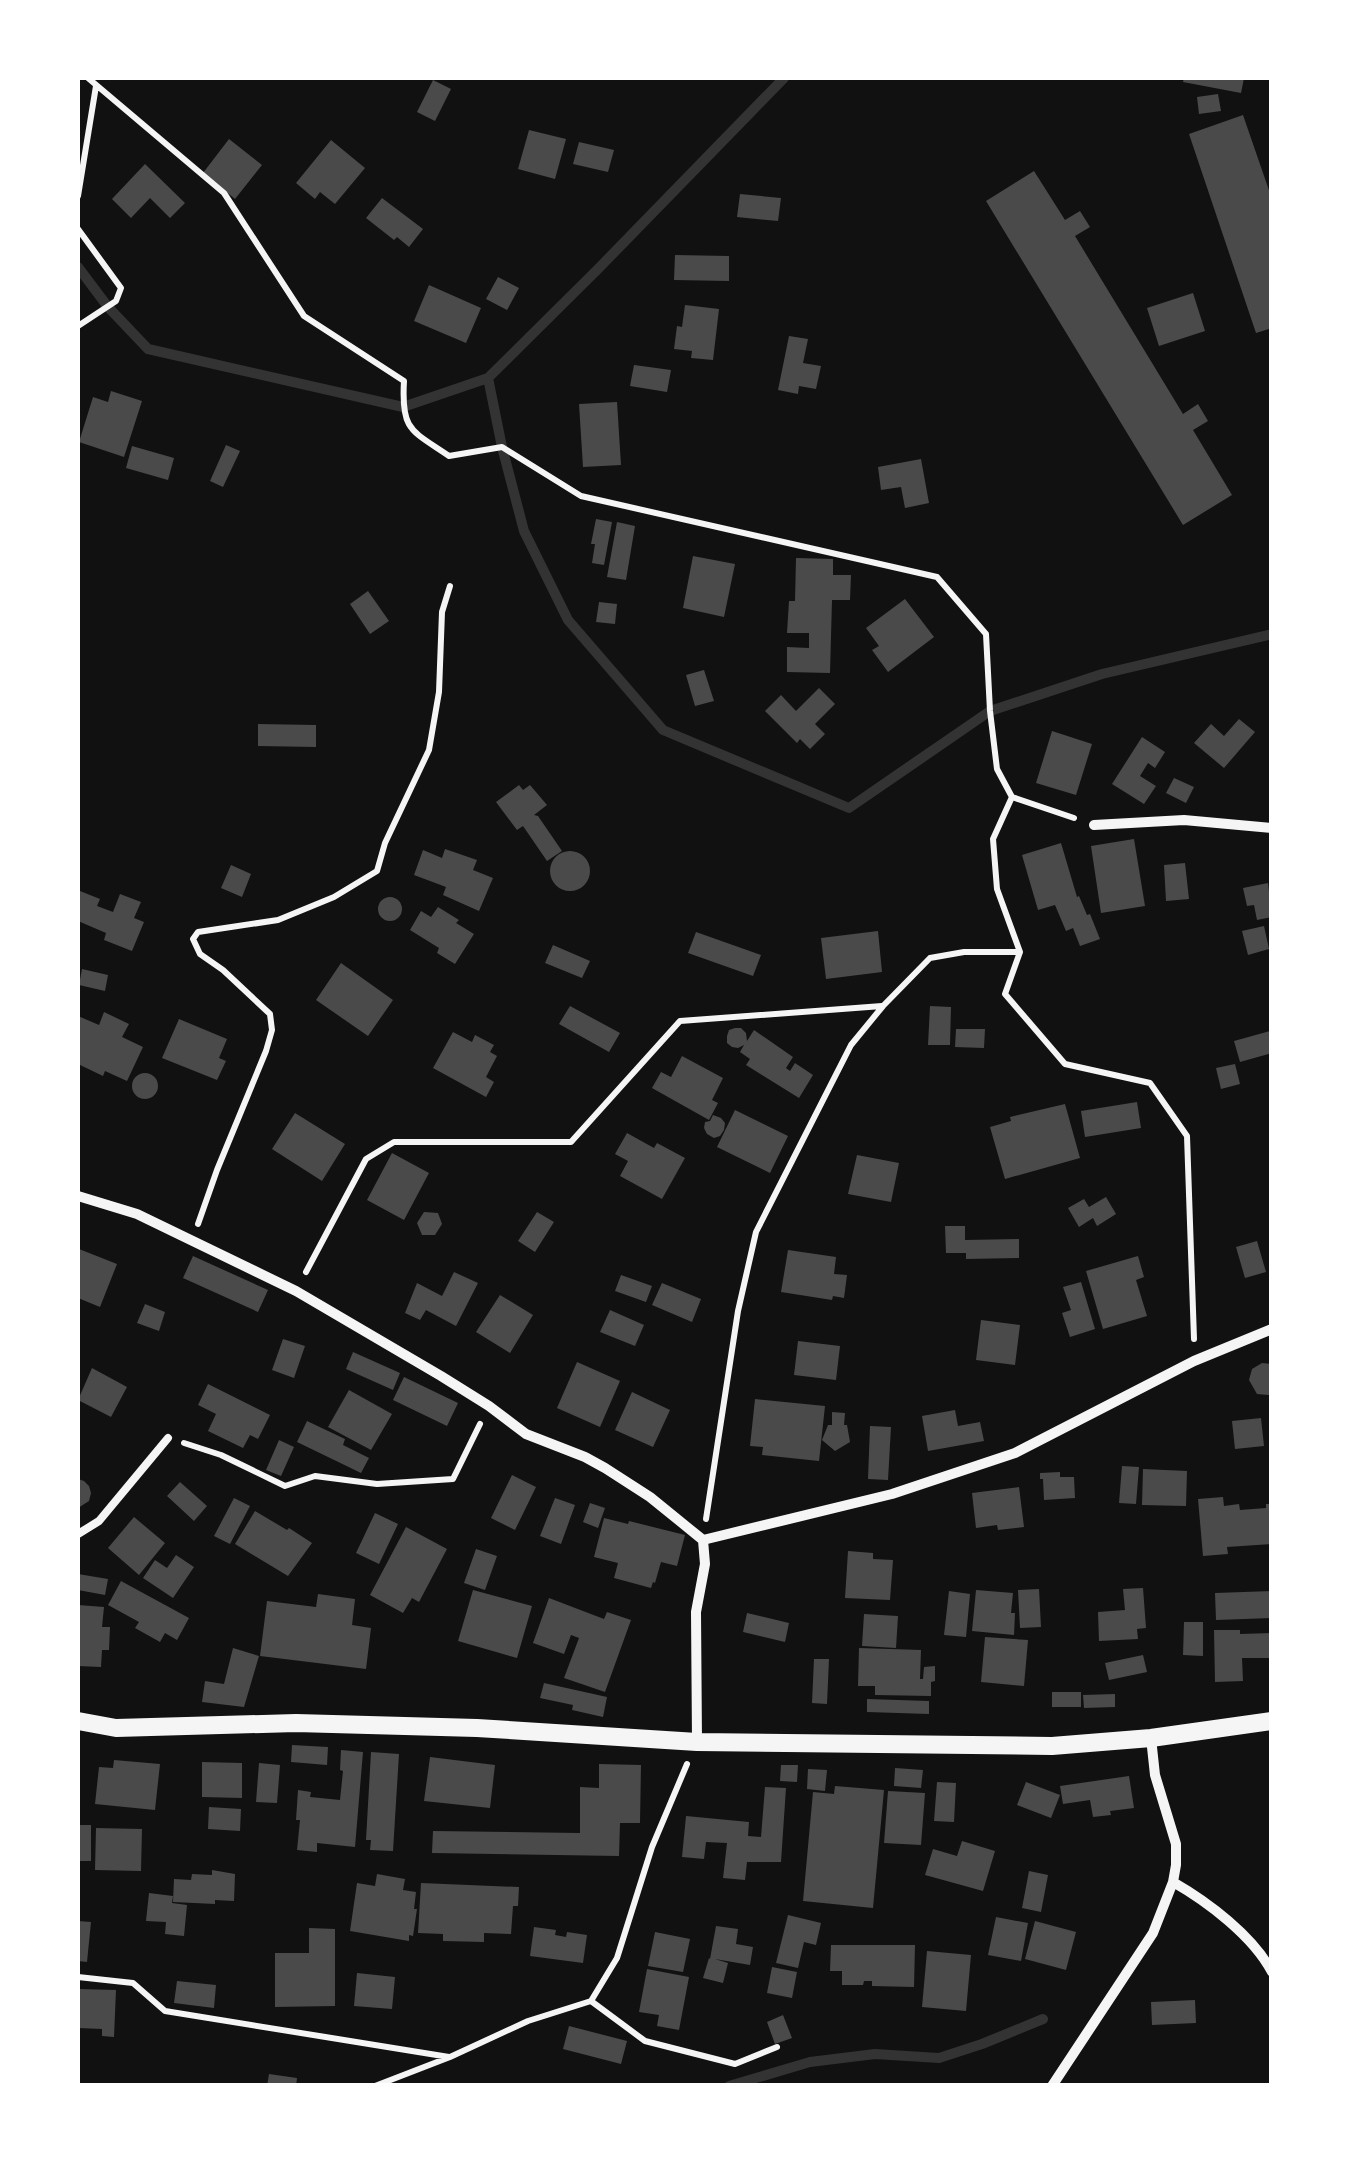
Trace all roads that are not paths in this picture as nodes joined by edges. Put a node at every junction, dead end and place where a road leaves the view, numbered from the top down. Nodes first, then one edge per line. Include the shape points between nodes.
1 (1094, 825) road end
2 (1272, 828) edge
3 (78, 1196) edge
4 (1272, 1329) edge
5 (168, 1438) road end
6 (78, 1534) edge
7 (703, 1540) junction
8 (78, 1720) edge
9 (1272, 1721) edge
10 (1151, 1738) junction
11 (697, 1742) junction
12 (1173, 1882) junction
13 (1272, 1972) edge
14 (1052, 2086) edge

1 - 2 street via 1184,820
3 - 7 street via 137,1214 296,1291 526,1434 605,1468
4 - 7 street via 1194,1361 1015,1453 892,1494
5 - 6 lane via 100,1521
7 - 11 street
8 - 11 street via 116,1728 296,1722
9 - 10 street
10 - 11 street via 1052,1746
10 - 12 street via 1176,1844
12 - 13 street via 1247,1939
12 - 14 street via 1154,1933

